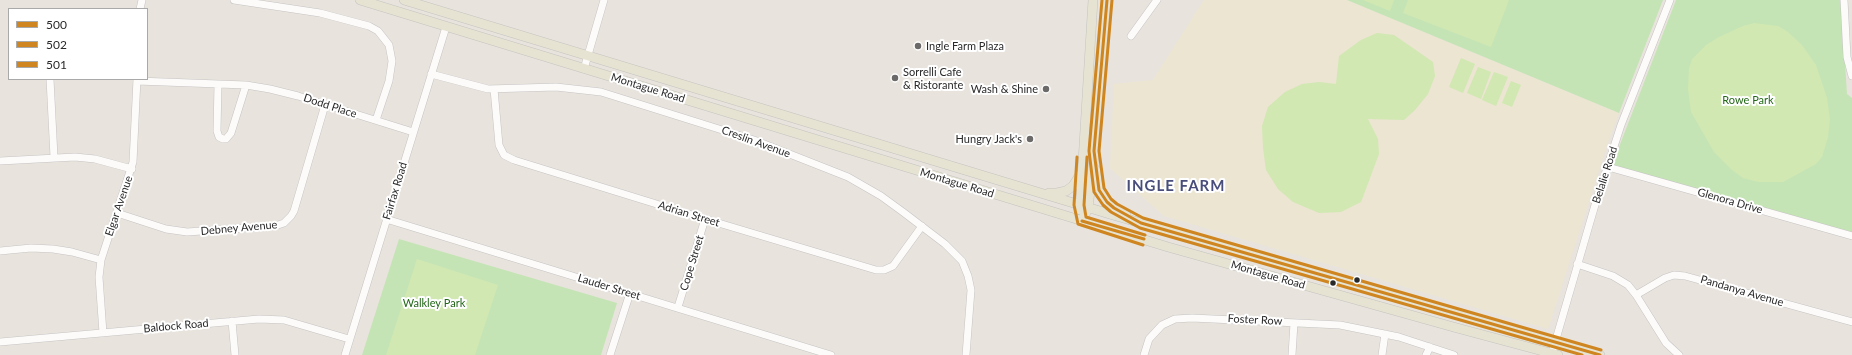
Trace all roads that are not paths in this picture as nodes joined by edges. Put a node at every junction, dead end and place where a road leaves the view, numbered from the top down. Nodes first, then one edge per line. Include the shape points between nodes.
1 (234, 0) edge
2 (360, 0) edge
3 (404, 0) edge
4 (604, 0) edge
5 (1093, 0) edge
6 (1107, 0) edge
7 (1157, 0) edge
8 (1670, 0) edge
9 (1844, 0) edge
10 (450, 14) junction
11 (446, 26) junction
12 (1131, 36) dead end
13 (588, 56) junction
14 (584, 69) junction
15 (431, 74) junction
16 (1852, 76) edge
17 (50, 80) edge
18 (137, 80) edge
19 (218, 84) junction
20 (246, 85) junction
21 (494, 89) junction
22 (325, 105) junction
23 (376, 120) junction
24 (413, 132) junction
25 (1094, 151) junction
26 (54, 157) junction
27 (0, 161) edge
28 (1608, 167) junction
29 (132, 169) junction
30 (1081, 172) junction
31 (1028, 190) junction
32 (1083, 206) junction
33 (117, 213) junction
34 (386, 219) junction
35 (705, 219) junction
36 (1082, 221) junction
37 (1141, 223) junction
38 (922, 226) junction
39 (1852, 236) edge
40 (0, 251) edge
41 (101, 260) junction
42 (1577, 264) junction
43 (630, 293) junction
44 (1636, 295) junction
45 (678, 308) junction
46 (232, 320) junction
47 (1852, 322) edge
48 (1294, 323) junction
49 (102, 333) junction
50 (1385, 334) junction
51 (349, 339) junction
52 (0, 342) edge
53 (1555, 342) junction
54 (1430, 347) junction
55 (822, 354) edge
56 (1555, 354) edge
57 (235, 355) edge
58 (345, 355) edge
59 (610, 355) edge
60 (831, 355) edge
61 (966, 355) edge
62 (1144, 355) edge
63 (1292, 355) edge
64 (1382, 355) edge
65 (1426, 355) edge
66 (1454, 355) edge
67 (1600, 355) edge
68 (1679, 355) edge

1 - 23 street via 320,13 369,26 378,31 389,45 392,61
2 - 11 main road, Montague Road
3 - 10 main road, Montague Road
4 - 13 street
5 - 30 main road
6 - 25 main road
7 - 12 street
8 - 28 street, Belalie Road via 1629,103
9 - 16 street via 1847,58
10 - 11 main road
10 - 13 main road, Montague Road
11 - 14 main road, Montague Road
11 - 15 street, Fairfax Road
13 - 14 street
13 - 31 main road, Montague Road
14 - 36 main road, Montague Road
15 - 21 street, Creslin Avenue via 480,88
15 - 24 street, Fairfax Road
17 - 26 street
18 - 19 street, Dodd Place
18 - 29 street, Elgar Avenue
19 - 20 street, Dodd Place
19 - 20 street via 217,131 219,138 223,140 231,133
20 - 22 street, Dodd Place via 284,92
21 - 35 street, Adrian Street via 498,145 508,158
21 - 38 street, Creslin Avenue via 556,87 595,91 748,138 848,177 881,196
22 - 23 street, Dodd Place
22 - 33 street, Debney Avenue via 294,211 284,223 275,226 186,232 166,229
23 - 24 street, Dodd Place
24 - 34 street, Fairfax Road
25 - 32 main road
25 - 37 main road via 1097,181 1103,197 1114,208
26 - 27 street
26 - 29 street via 87,158
28 - 39 street, Glenora Drive
28 - 42 street, Belalie Road
29 - 33 street, Elgar Avenue
30 - 31 main road via 1073,186 1062,193
30 - 32 main road
31 - 32 main road, Montague Road
32 - 36 main road
32 - 37 main road, Montague Road
33 - 41 street, Elgar Avenue
34 - 43 street, Lauder Street
34 - 51 street, Fairfax Road
35 - 38 street, Adrian Street via 880,270 897,262
35 - 45 street, Cope Street
36 - 56 main road, Montague Road
37 - 53 main road, Montague Road
38 - 61 street, Creslin Avenue via 955,253 968,276 971,293
40 - 41 street via 53,249
41 - 49 street, Elgar Avenue via 99,277
42 - 44 street via 1621,280
42 - 53 street, Belalie Road
43 - 45 street, Lauder Street
43 - 59 street
44 - 47 street, Pandanya Avenue via 1664,278 1674,275 1685,276
44 - 68 street via 1662,338
45 - 55 street, Lauder Street
46 - 49 street, Baldock Road
46 - 51 street, Baldock Road via 284,320
46 - 57 street
48 - 50 street, Foster Row via 1340,325
48 - 62 street, Foster Row via 1211,318 1175,319 1162,325 1152,334
48 - 63 street
49 - 52 street, Baldock Road
50 - 54 street, Foster Row
50 - 64 street
51 - 58 street, Fairfax Road
53 - 56 street, Belalie Road
53 - 67 main road, Montague Road
54 - 65 street
54 - 66 street, Foster Row
55 - 60 street, Lauder Street

